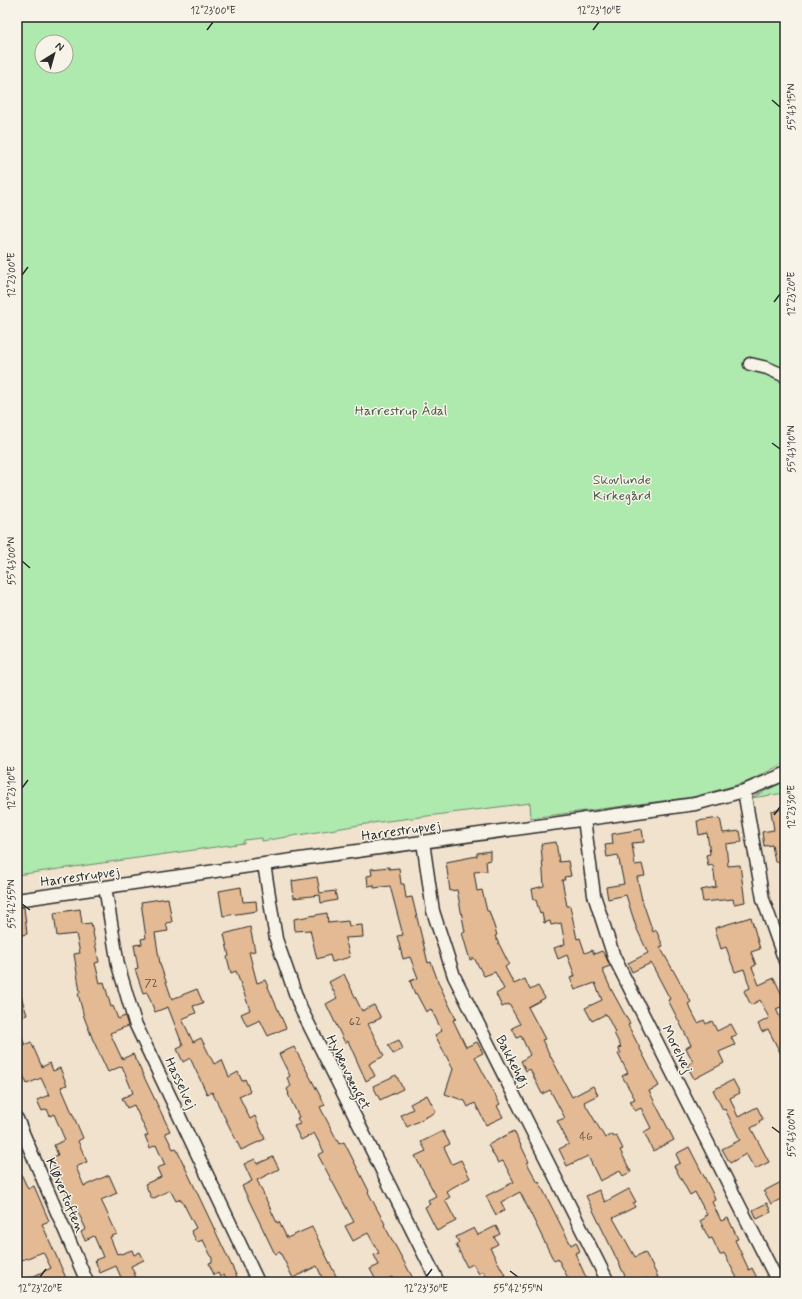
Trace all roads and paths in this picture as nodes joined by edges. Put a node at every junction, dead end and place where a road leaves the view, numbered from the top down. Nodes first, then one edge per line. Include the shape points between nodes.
1 (750, 364) dead end
2 (785, 376) edge
3 (785, 774) edge
4 (744, 791) junction
5 (584, 819) junction
6 (423, 842) junction
7 (264, 864) junction
8 (105, 888) junction
9 (17, 900) edge
10 (785, 961) edge
11 (17, 1119) edge
12 (87, 1282) edge
13 (258, 1282) edge
14 (438, 1282) edge
15 (608, 1282) edge
16 (778, 1282) edge

1 - 2 street
3 - 4 street, Harrestrupvej
4 - 5 street, Harrestrupvej via 695,804
4 - 10 street via 763,899
5 - 6 street, Harrestrupvej
5 - 16 street, Morelvej via 594,895 614,956
6 - 7 street, Harrestrupvej
6 - 15 street, Bakkehøj via 433,911 454,976
7 - 8 street, Harrestrupvej
7 - 14 street, Hybenvænget via 276,939 300,1007
8 - 9 street, Harrestrupvej
8 - 13 street, Hasselvej via 118,965 135,1023
11 - 12 street, Kløvertoften

